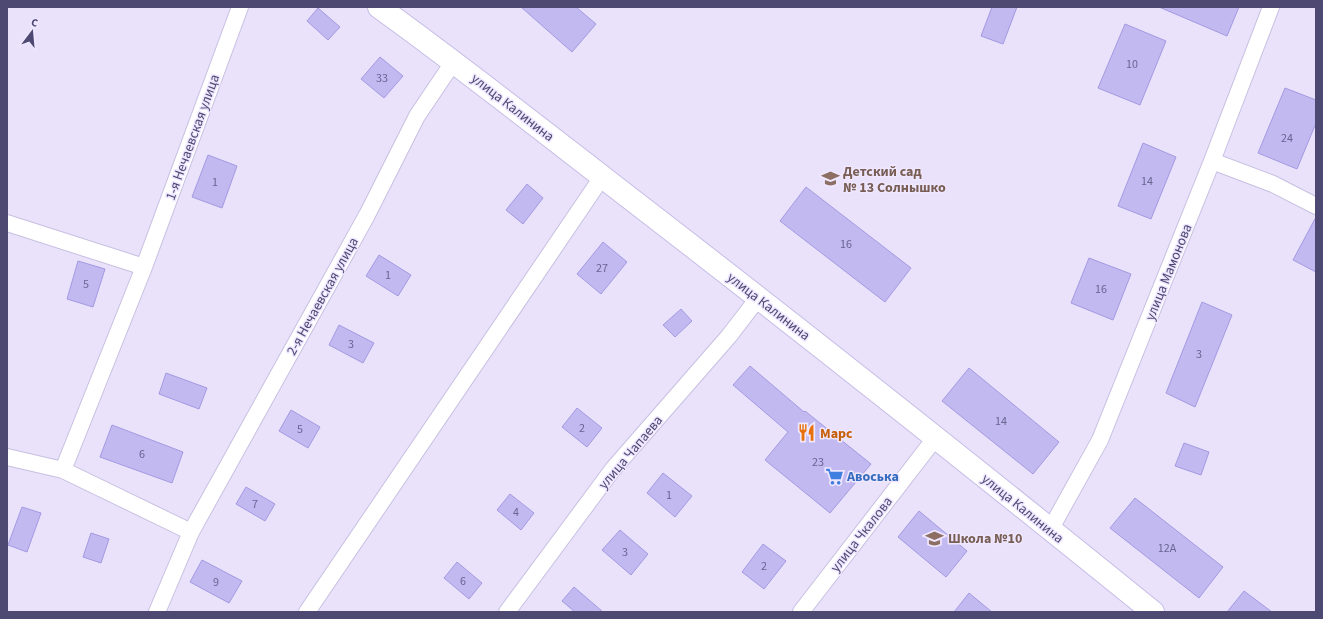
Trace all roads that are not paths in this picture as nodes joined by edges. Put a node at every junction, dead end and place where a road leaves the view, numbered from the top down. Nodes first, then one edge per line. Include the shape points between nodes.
1 (240, 7) edge
2 (379, 7) edge
3 (1271, 7) edge
4 (454, 61) junction
5 (1212, 161) junction
6 (602, 176) junction
7 (1316, 206) edge
8 (7, 222) edge
9 (144, 267) junction
10 (759, 298) junction
11 (936, 437) junction
12 (7, 457) edge
13 (63, 470) junction
14 (1050, 530) junction
15 (191, 532) junction
16 (157, 612) edge
17 (307, 612) edge
18 (507, 612) edge
19 (801, 612) edge
20 (1153, 612) edge

1 - 9 street, 1-я Нечаевская улица
2 - 4 main road, улица Калинина
3 - 5 street, улица Мамонова
4 - 6 main road, улица Калинина
4 - 15 street, 2-я Нечаевская улица via 417,116 367,215
5 - 7 street via 1273,184
5 - 14 street, улица Мамонова via 1100,440
6 - 10 main road, улица Калинина
6 - 17 street
8 - 9 street
9 - 13 street, 1-я Нечаевская улица
10 - 11 main road, улица Калинина
10 - 18 street, улица Чапаева via 613,469
11 - 14 main road, улица Калинина
11 - 19 street, улица Чкалова
12 - 13 street
13 - 15 street
14 - 20 main road, улица Калинина
15 - 16 street, 2-я Нечаевская улица

